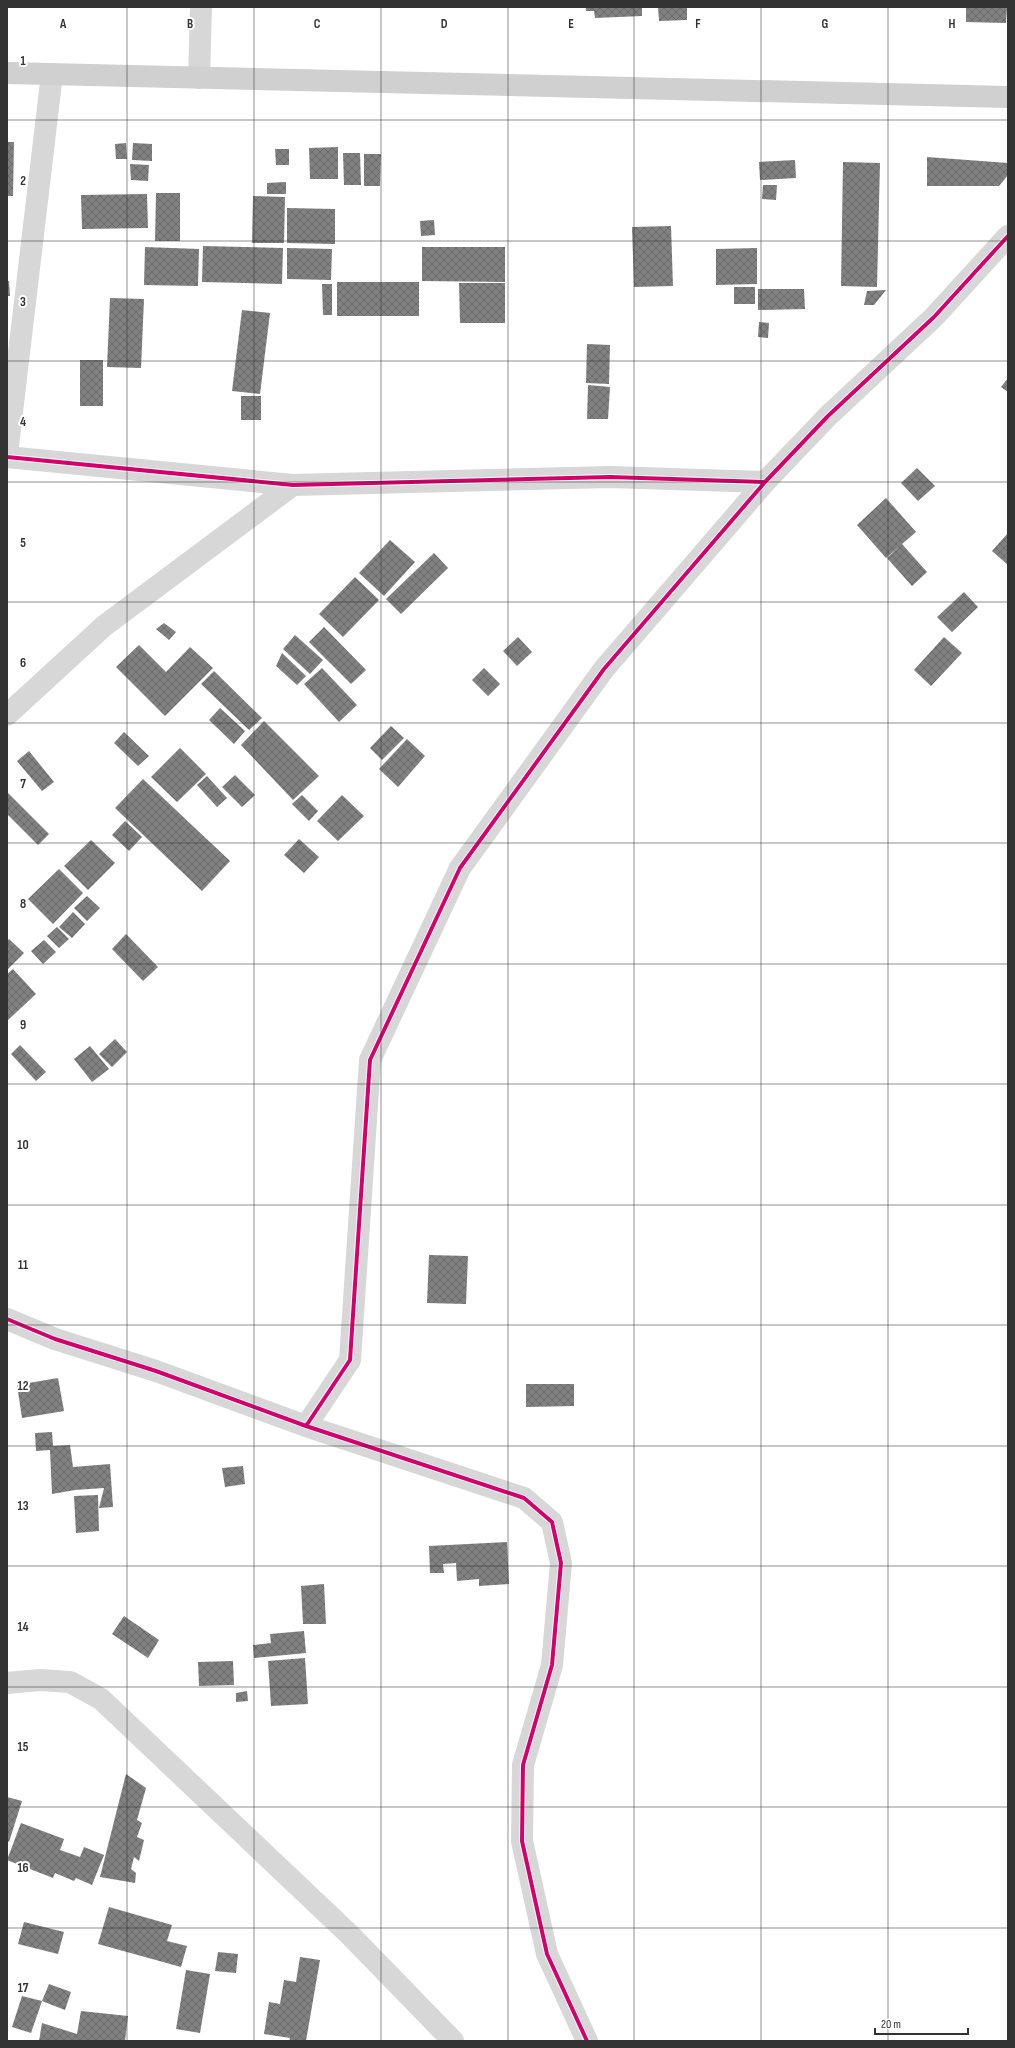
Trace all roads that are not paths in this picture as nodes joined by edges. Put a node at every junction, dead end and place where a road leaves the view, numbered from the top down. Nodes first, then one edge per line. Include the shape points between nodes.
1 (201, 7) edge
2 (7, 73) edge
3 (52, 74) junction
4 (199, 78) junction
5 (1008, 97) edge
6 (1008, 236) edge
7 (7, 454) edge
8 (7, 458) edge
9 (765, 482) junction
10 (292, 485) junction
11 (7, 715) edge
12 (7, 1319) edge
13 (306, 1426) junction
14 (7, 1683) edge
15 (453, 2041) edge
16 (587, 2041) edge

1 - 4 street
2 - 3 street
3 - 4 street
3 - 7 street
4 - 5 street
6 - 9 street via 934,317 828,416
8 - 10 street
9 - 10 street via 610,477
9 - 13 street via 604,669 460,868 370,1060 350,1360
10 - 11 street via 104,626
12 - 13 street via 55,1339 156,1371
13 - 16 street via 524,1498 552,1522 561,1563 552,1657 523,1765 522,1841 547,1954
14 - 15 street via 40,1680 70,1682 101,1698 350,1935

